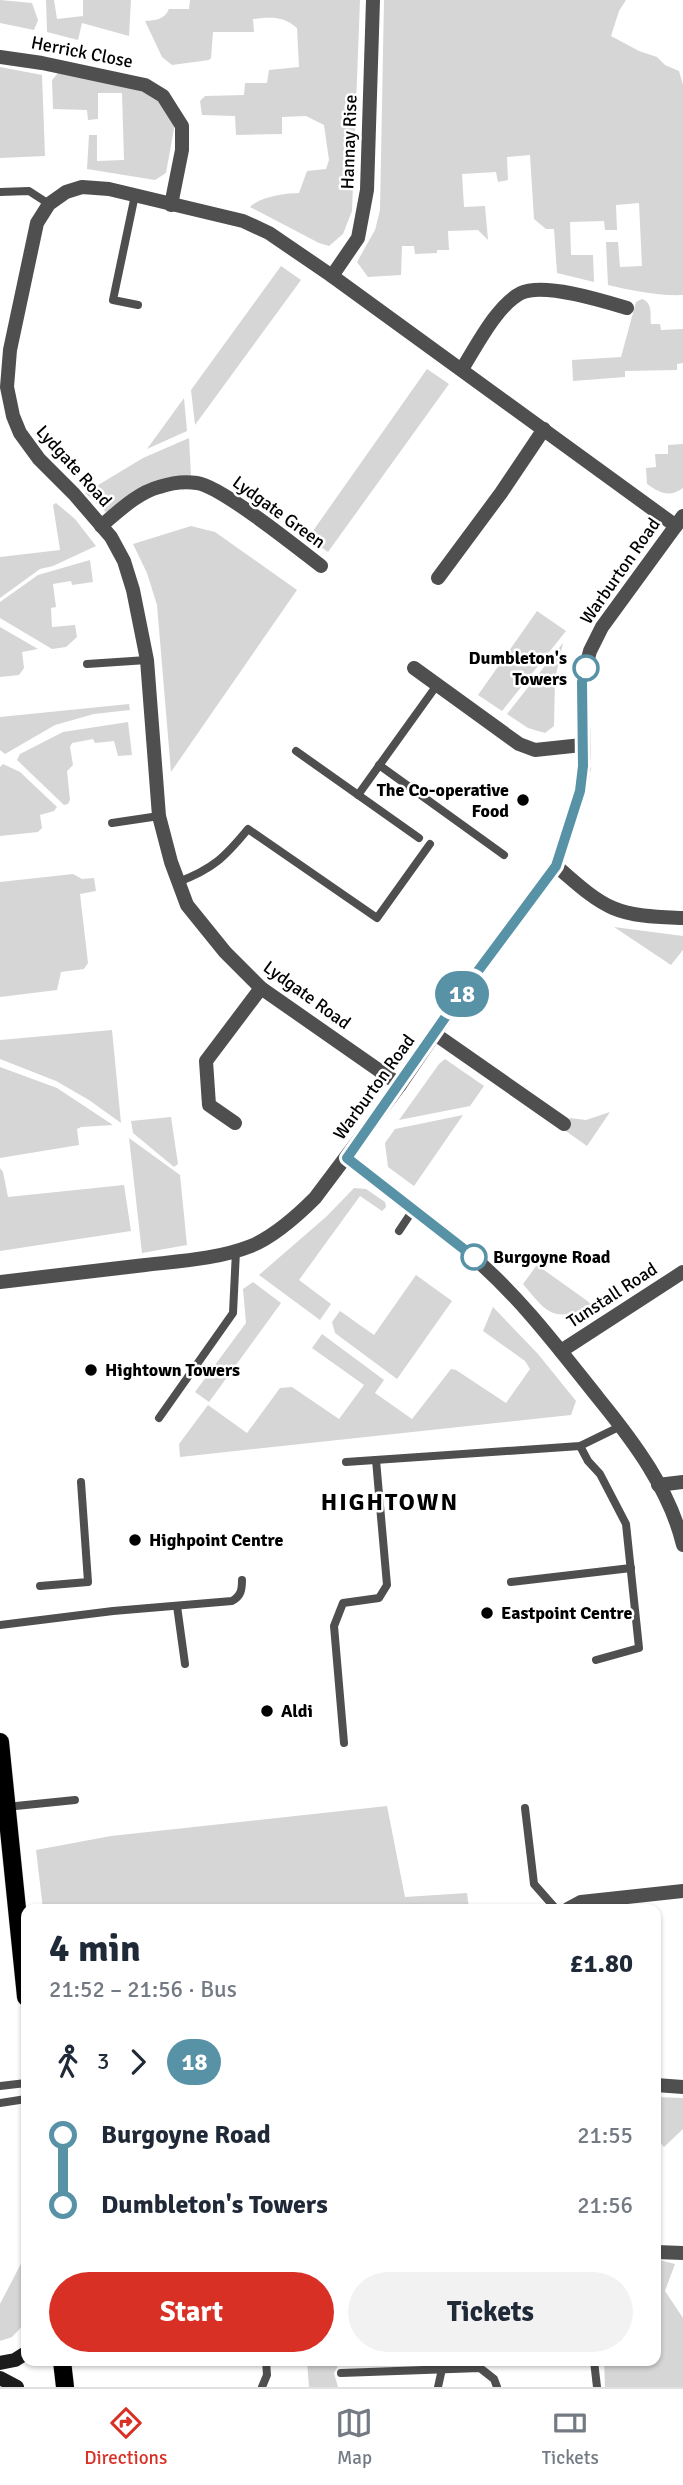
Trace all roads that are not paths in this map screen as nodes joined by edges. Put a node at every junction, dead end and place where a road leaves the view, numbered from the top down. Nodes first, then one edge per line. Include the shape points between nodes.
1 (373, 0) edge
2 (0, 57) edge
3 (0, 192) edge
4 (135, 195) junction
5 (49, 204) junction
6 (171, 205) junction
7 (332, 276) junction
8 (138, 305) dead end
9 (627, 308) dead end
10 (462, 369) junction
11 (544, 429) junction
12 (679, 521) edge
13 (101, 526) junction
14 (321, 566) dead end
15 (438, 578) dead end
16 (146, 660) junction
17 (87, 664) dead end
18 (414, 668) dead end
19 (437, 685) junction
20 (582, 745) junction
21 (296, 751) dead end
22 (379, 765) junction
23 (358, 795) junction
24 (159, 816) junction
25 (113, 823) dead end
26 (419, 838) dead end
27 (430, 844) dead end
28 (504, 855) dead end
29 (556, 866) junction
30 (178, 882) junction
31 (683, 918) edge
32 (261, 988) junction
33 (435, 1034) junction
34 (400, 1085) junction
35 (235, 1123) dead end
36 (564, 1124) dead end
37 (347, 1158) junction
38 (413, 1210) junction
39 (399, 1231) dead end
40 (236, 1251) junction
41 (683, 1272) edge
42 (0, 1282) edge
43 (561, 1351) junction
44 (159, 1418) dead end
45 (621, 1426) junction
46 (580, 1446) junction
47 (376, 1460) junction
48 (346, 1462) dead end
49 (81, 1482) dead end
50 (683, 1482) edge
51 (658, 1485) junction
52 (683, 1545) edge
53 (631, 1568) junction
54 (242, 1580) dead end
55 (511, 1582) dead end
56 (40, 1586) dead end
57 (177, 1606) junction
58 (0, 1625) edge
59 (596, 1660) dead end
60 (185, 1664) dead end
61 (0, 1742) edge
62 (344, 1743) dead end
63 (75, 1800) dead end
64 (6, 1807) junction
65 (525, 1808) dead end
66 (7, 1889) edge
67 (683, 1891) edge
68 (552, 1904) edge
69 (577, 1904) edge
70 (21, 1969) edge
71 (21, 2084) edge
72 (661, 2085) edge
73 (0, 2086) edge
74 (683, 2087) edge
75 (21, 2100) edge
76 (0, 2103) edge
77 (661, 2252) edge
78 (683, 2253) edge
79 (21, 2356) edge
80 (0, 2363) edge
81 (63, 2366) edge
82 (266, 2366) edge
83 (595, 2366) edge
84 (442, 2370) junction
85 (341, 2373) dead end
86 (0, 2378) edge
87 (17, 2387) edge
88 (65, 2387) edge
89 (262, 2387) edge
90 (438, 2387) edge
91 (497, 2387) edge
92 (597, 2387) edge

1 - 7 street, Hannay Rise via 367,190 358,238
2 - 6 street, Herrick Close via 145,85 163,96 182,126
3 - 5 lane via 29,191
4 - 5 street via 82,187
4 - 6 street
4 - 8 lane via 113,300
5 - 13 street, Lydgate Road via 32,242 7,387 20,433
6 - 7 street via 243,221
7 - 10 street
9 - 10 street via 564,292 524,291 509,301
10 - 11 street
11 - 12 street
11 - 15 street
12 - 20 street, Warburton Road via 601,626 590,651 582,682
13 - 14 street, Lydgate Green via 137,497 158,487 199,482
13 - 16 street, Lydgate Road via 124,561
16 - 17 lane
16 - 24 street, Lydgate Road
18 - 19 street
19 - 20 street via 519,744 536,750
19 - 22 lane
20 - 29 street, Warburton Road via 580,791
21 - 23 lane
22 - 23 lane
22 - 28 lane
23 - 26 lane
24 - 25 lane
24 - 30 street, Lydgate Road
27 - 30 lane via 377,918 248,829 225,857
29 - 31 street via 613,908
29 - 33 street, Warburton Road
30 - 32 street, Lydgate Road via 187,905
32 - 34 street, Lydgate Road
32 - 35 street via 206,1061 209,1105
33 - 34 street, Warburton Road
33 - 36 street
34 - 37 street, Warburton Road
37 - 38 street
37 - 40 street, Warburton Road via 299,1214 254,1245
38 - 39 lane
38 - 43 street via 474,1257
40 - 42 street, Warburton Road
40 - 44 lane via 233,1313
41 - 43 street, Tunstall Road
43 - 45 street
45 - 46 lane
45 - 51 street
46 - 47 lane
46 - 53 lane via 626,1524
47 - 48 lane
47 - 62 lane via 387,1585 379,1598 343,1603 334,1626
49 - 56 lane via 88,1582
50 - 51 street
51 - 52 street
53 - 55 lane
53 - 59 lane via 639,1648
54 - 57 lane via 242,1591 232,1601
57 - 58 lane
57 - 60 lane
61 - 64 main road
63 - 64 lane
64 - 66 main road
65 - 68 lane via 534,1884
66 - 70 main road
67 - 69 street
71 - 73 lane
72 - 74 street
75 - 76 lane
77 - 78 street
79 - 80 main road
81 - 88 main road
82 - 89 lane
83 - 92 lane
84 - 85 lane
84 - 90 lane
84 - 91 lane via 480,2368
86 - 87 main road

